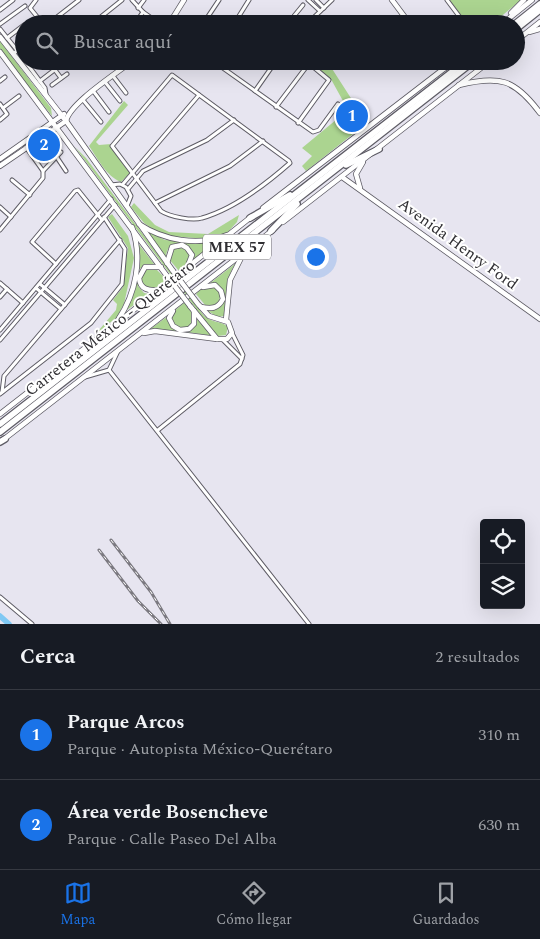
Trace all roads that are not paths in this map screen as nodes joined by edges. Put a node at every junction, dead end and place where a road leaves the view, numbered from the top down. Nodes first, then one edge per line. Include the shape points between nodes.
1 (13, 0) edge
2 (36, 0) edge
3 (79, 0) edge
4 (122, 0) edge
5 (132, 0) edge
6 (144, 0) edge
7 (184, 0) edge
8 (218, 0) edge
9 (249, 0) edge
10 (308, 0) edge
11 (316, 0) edge
12 (332, 0) edge
13 (392, 0) edge
14 (447, 0) edge
15 (524, 0) edge
16 (532, 0) edge
17 (540, 4) edge
18 (303, 5) dead end
19 (25, 6) dead end
20 (138, 8) junction
21 (324, 8) junction
22 (0, 10) edge
23 (540, 10) edge
24 (320, 11) junction
25 (143, 12) junction
26 (36, 15) edge
27 (60, 15) edge
28 (103, 15) edge
29 (141, 15) edge
30 (147, 15) edge
31 (175, 15) edge
32 (209, 15) edge
33 (240, 15) edge
34 (295, 15) edge
35 (316, 15) edge
36 (403, 15) edge
37 (458, 15) edge
38 (510, 15) edge
39 (513, 15) edge
40 (525, 16) edge
41 (525, 21) edge
42 (540, 22) edge
43 (0, 24) edge
44 (0, 29) edge
45 (540, 29) edge
46 (15, 32) edge
47 (525, 33) edge
48 (525, 34) edge
49 (0, 37) edge
50 (7, 38) junction
51 (0, 52) edge
52 (15, 52) joint
53 (28, 70) edge
54 (32, 70) edge
55 (55, 70) joint
56 (121, 70) edge
57 (225, 70) edge
58 (270, 70) edge
59 (305, 70) edge
60 (317, 70) edge
61 (442, 70) edge
62 (455, 70) edge
63 (463, 70) edge
64 (478, 70) edge
65 (67, 74) dead end
66 (113, 76) junction
67 (5, 77) dead end
68 (61, 78) junction
69 (0, 81) edge
70 (40, 81) junction
71 (105, 82) junction
72 (52, 85) dead end
73 (459, 85) junction
74 (121, 87) junction
75 (94, 92) junction
76 (255, 92) junction
77 (114, 93) junction
78 (126, 94) dead end
79 (199, 94) junction
80 (46, 95) junction
81 (19, 96) dead end
82 (83, 100) junction
83 (120, 100) dead end
84 (0, 104) edge
85 (338, 104) dead end
86 (276, 107) junction
87 (3, 108) junction
88 (109, 112) dead end
89 (540, 113) edge
90 (68, 114) junction
91 (62, 115) junction
92 (0, 120) edge
93 (234, 120) junction
94 (53, 121) junction
95 (66, 121) junction
96 (101, 122) dead end
97 (298, 123) junction
98 (58, 127) junction
99 (26, 141) junction
100 (263, 141) junction
101 (380, 149) junction
102 (15, 150) junction
103 (26, 150) junction
104 (61, 152) dead end
105 (56, 156) junction
106 (0, 159) edge
107 (363, 162) junction
108 (0, 166) edge
109 (335, 170) junction
110 (43, 171) junction
111 (66, 171) dead end
112 (132, 174) junction
113 (342, 177) junction
114 (136, 179) junction
115 (12, 180) dead end
116 (123, 184) junction
117 (111, 185) junction
118 (128, 189) junction
119 (304, 190) junction
120 (361, 190) junction
121 (30, 194) junction
122 (111, 200) junction
123 (155, 203) junction
124 (115, 205) junction
125 (0, 206) edge
126 (127, 207) junction
127 (98, 215) junction
128 (11, 217) junction
129 (250, 218) junction
130 (103, 219) junction
131 (138, 224) junction
132 (132, 227) junction
133 (236, 229) junction
134 (0, 230) edge
135 (271, 231) junction
136 (120, 240) junction
137 (69, 250) junction
138 (245, 253) junction
139 (73, 254) junction
140 (167, 263) junction
141 (56, 264) junction
142 (161, 267) junction
143 (186, 270) junction
144 (0, 283) edge
145 (40, 284) junction
146 (202, 287) junction
147 (36, 288) junction
148 (45, 288) junction
149 (7, 289) junction
150 (160, 290) junction
151 (41, 292) junction
152 (0, 297) edge
153 (23, 303) junction
154 (65, 305) junction
155 (178, 305) junction
156 (199, 306) junction
157 (61, 309) junction
158 (194, 311) junction
159 (540, 319) edge
160 (226, 320) junction
161 (115, 325) junction
162 (0, 330) edge
163 (232, 332) junction
164 (104, 333) junction
165 (140, 334) junction
166 (217, 339) junction
167 (0, 340) edge
168 (222, 340) junction
169 (119, 350) junction
170 (243, 360) junction
171 (109, 370) junction
172 (85, 377) junction
173 (55, 382) junction
174 (1, 393) edge
175 (0, 414) edge
176 (0, 424) edge
177 (158, 430) junction
178 (0, 432) edge
179 (2, 441) edge
180 (0, 596) edge
181 (32, 624) edge
182 (309, 624) edge

1 - 22 street
2 - 26 street via 30,6
3 - 27 street
4 - 28 street
5 - 20 street
6 - 20 street
7 - 31 main road
8 - 32 street
9 - 33 street
10 - 24 street
11 - 21 street
12 - 21 street
13 - 36 main road
14 - 37 street
15 - 38 main road
16 - 39 main road
17 - 40 highway
18 - 34 street
19 - 43 street
20 - 25 street
21 - 24 street
23 - 41 highway
24 - 35 street
25 - 29 street
25 - 30 street
42 - 47 main road
44 - 50 street
45 - 48 main road
46 - 50 street
49 - 52 main road
50 - 52 street
51 - 94 main road
53 - 80 main road
54 - 70 street
55 - 68 street
55 - 70 street
56 - 66 main road
57 - 76 street
58 - 76 street
59 - 86 street
60 - 97 street via 328,81
61 - 129 main road
62 - 119 highway, Carretera México - Querétaro / MEX 57
63 - 109 highway, Carretera México - Querétaro / MEX 57
64 - 73 main road
65 - 68 street
66 - 71 main road
66 - 74 street
67 - 69 street
68 - 72 street
70 - 80 street via 46,88
71 - 75 main road
71 - 77 street
73 - 89 main road via 490,79 508,83 524,92
73 - 101 main road
74 - 77 street
74 - 78 street
75 - 82 main road
75 - 88 street
76 - 86 street
77 - 83 street
79 - 93 street
79 - 112 street
79 - 112 street via 172,76 122,133 112,148
80 - 91 main road
81 - 87 street
82 - 90 main road
82 - 96 street
84 - 87 street
85 - 97 street via 317,131
86 - 97 street
87 - 92 street via 7,114
90 - 91 main road
90 - 95 main road
91 - 94 main road
91 - 95 main road
93 - 100 street
93 - 114 street via 207,140 143,171
94 - 98 main road
94 - 99 main road
95 - 98 main road
95 - 117 main road
98 - 103 main road
98 - 122 main road
99 - 102 main road
99 - 103 street
100 - 123 street via 230,166
100 - 123 street via 290,162 248,196 200,219 167,214
101 - 107 main road
101 - 109 highway
102 - 103 street
102 - 106 main road
103 - 108 main road
103 - 110 street
104 - 105 street
105 - 110 street
105 - 111 street
107 - 113 main road
107 - 120 main road via 356,174
109 - 119 highway, Carretera México - Querétaro / MEX 57
110 - 121 street via 42,181
112 - 114 street
112 - 116 street
113 - 120 main road, Avenida Henry Ford
113 - 135 main road
114 - 118 street
114 - 123 street
115 - 121 street
116 - 117 street
116 - 118 street
117 - 126 main road
118 - 126 street via 131,196
119 - 129 highway
119 - 135 highway
119 - 173 highway, Carretera México - Querétaro / MEX 57
119 - 178 highway, Carretera México - Querétaro / MEX 57
120 - 159 main road, Avenida Henry Ford
121 - 128 street
122 - 124 main road
122 - 127 street
124 - 130 street
124 - 132 main road
125 - 128 street
126 - 131 main road
127 - 130 street
127 - 137 street
127 - 141 street via 76,190 33,240 33,245
128 - 134 street
129 - 133 main road
130 - 136 street
130 - 139 street
131 - 133 main road via 170,238 208,240
131 - 140 main road
132 - 142 main road
132 - 161 main road via 138,255 133,292
133 - 143 main road
135 - 138 main road
136 - 154 street
136 - 174 street via 125,252 121,286 92,323
137 - 139 street
137 - 141 street
138 - 146 main road
138 - 160 main road via 232,272
139 - 148 street
140 - 143 main road via 172,248 182,245 192,255
140 - 156 main road, bridge
141 - 145 street
142 - 150 main road via 145,267 139,278 142,287 149,291
142 - 158 main road, bridge
143 - 150 main road
144 - 149 street
145 - 147 street
145 - 148 street
146 - 155 main road
146 - 156 main road via 215,286 221,291 222,299 213,308
147 - 151 street
147 - 153 street
148 - 151 street
148 - 154 street
149 - 152 street
149 - 153 street
150 - 161 main road
151 - 157 street
151 - 167 street
153 - 162 street
154 - 157 street
155 - 158 main road via 170,318 173,326 180,330 189,329 194,324
155 - 165 main road
156 - 160 main road via 209,316
157 - 174 street via 4,376
158 - 166 main road
160 - 163 main road
161 - 164 main road
163 - 168 main road via 228,339
163 - 170 street
164 - 173 highway
164 - 175 main road
165 - 166 main road via 155,331
165 - 169 main road
166 - 168 main road
168 - 170 street
169 - 171 street
169 - 172 main road
170 - 177 street via 238,368
171 - 172 street
171 - 177 street
172 - 179 main road
173 - 176 highway, Carretera México - Querétaro / MEX 57
177 - 182 street
180 - 181 street

